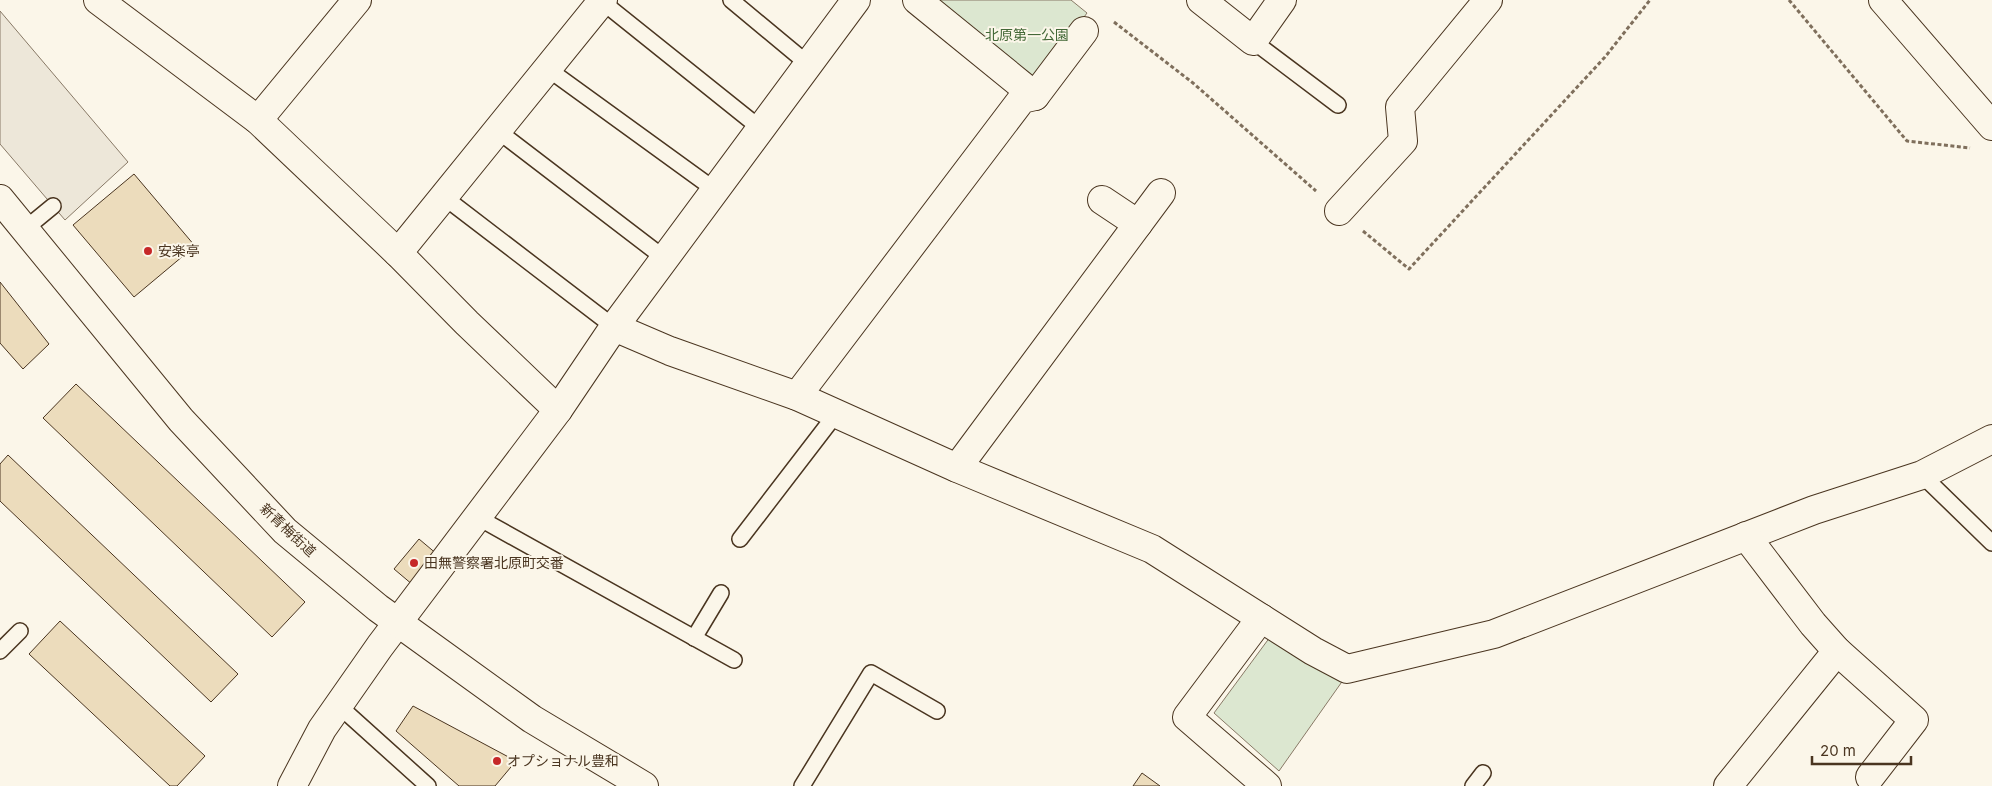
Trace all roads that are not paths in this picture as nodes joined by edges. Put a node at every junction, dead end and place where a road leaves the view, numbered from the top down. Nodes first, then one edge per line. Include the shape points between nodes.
1 (357, 0) edge
2 (731, 0) edge
3 (856, 0) edge
4 (917, 0) edge
5 (1200, 0) edge
6 (1282, 0) edge
7 (1488, 0) edge
8 (1883, 0) edge
9 (102, 1) edge
10 (602, 1) edge
11 (1084, 31) dead end
12 (1253, 41) junction
13 (808, 64) junction
14 (548, 68) junction
15 (1035, 96) junction
16 (1338, 106) dead end
17 (258, 120) junction
18 (1992, 126) edge
19 (761, 129) junction
20 (498, 131) junction
21 (715, 190) junction
22 (1161, 193) dead end
23 (444, 197) junction
24 (0, 199) edge
25 (1102, 200) dead end
26 (53, 206) dead end
27 (1339, 211) dead end
28 (1138, 224) junction
29 (24, 229) junction
30 (398, 253) junction
31 (664, 258) junction
32 (614, 327) junction
33 (797, 396) junction
34 (558, 410) junction
35 (836, 414) junction
36 (1992, 439) edge
37 (957, 468) junction
38 (1922, 475) junction
39 (477, 517) junction
40 (1746, 536) junction
41 (740, 539) dead end
42 (1992, 543) edge
43 (721, 593) dead end
44 (1261, 618) junction
45 (398, 622) junction
46 (20, 631) dead end
47 (694, 638) junction
48 (0, 650) edge
49 (1837, 651) junction
50 (734, 660) dead end
51 (338, 705) junction
52 (937, 711) dead end
53 (1483, 773) dead end
54 (1870, 778) dead end
55 (292, 786) edge
56 (428, 786) edge
57 (644, 786) edge
58 (802, 786) edge
59 (1267, 786) edge
60 (1473, 786) edge
61 (1728, 786) edge

1 - 17 street
2 - 13 lane
3 - 13 street
4 - 15 street
5 - 12 street
6 - 12 street
7 - 27 street via 1400,107 1403,141
8 - 18 street
9 - 17 street
10 - 14 street
10 - 19 lane
11 - 15 street
12 - 16 lane
13 - 19 street
14 - 20 street
14 - 21 lane
15 - 33 street via 1022,99
17 - 30 street
19 - 21 street
20 - 23 street
20 - 31 lane
21 - 31 street
22 - 28 street
23 - 30 street
23 - 32 lane
24 - 29 street, 新青梅街道
25 - 28 street
26 - 29 lane
28 - 37 street
29 - 45 street, 新青梅街道 via 181,420 285,531
30 - 34 street
31 - 32 street
32 - 33 street via 670,351
32 - 34 street
33 - 35 street
34 - 39 street
35 - 37 street
35 - 41 lane
36 - 38 street
37 - 44 street via 1152,548
38 - 40 street
38 - 42 lane
39 - 45 street
39 - 47 lane
40 - 44 street via 1494,634 1347,669
40 - 49 street
43 - 47 lane
44 - 59 street via 1187,717
45 - 51 street
45 - 57 street, 新青梅街道 via 532,719
46 - 48 lane
47 - 50 lane
49 - 54 street via 1914,720
49 - 61 street
51 - 55 street
51 - 56 lane
52 - 58 lane via 871,673
53 - 60 lane

